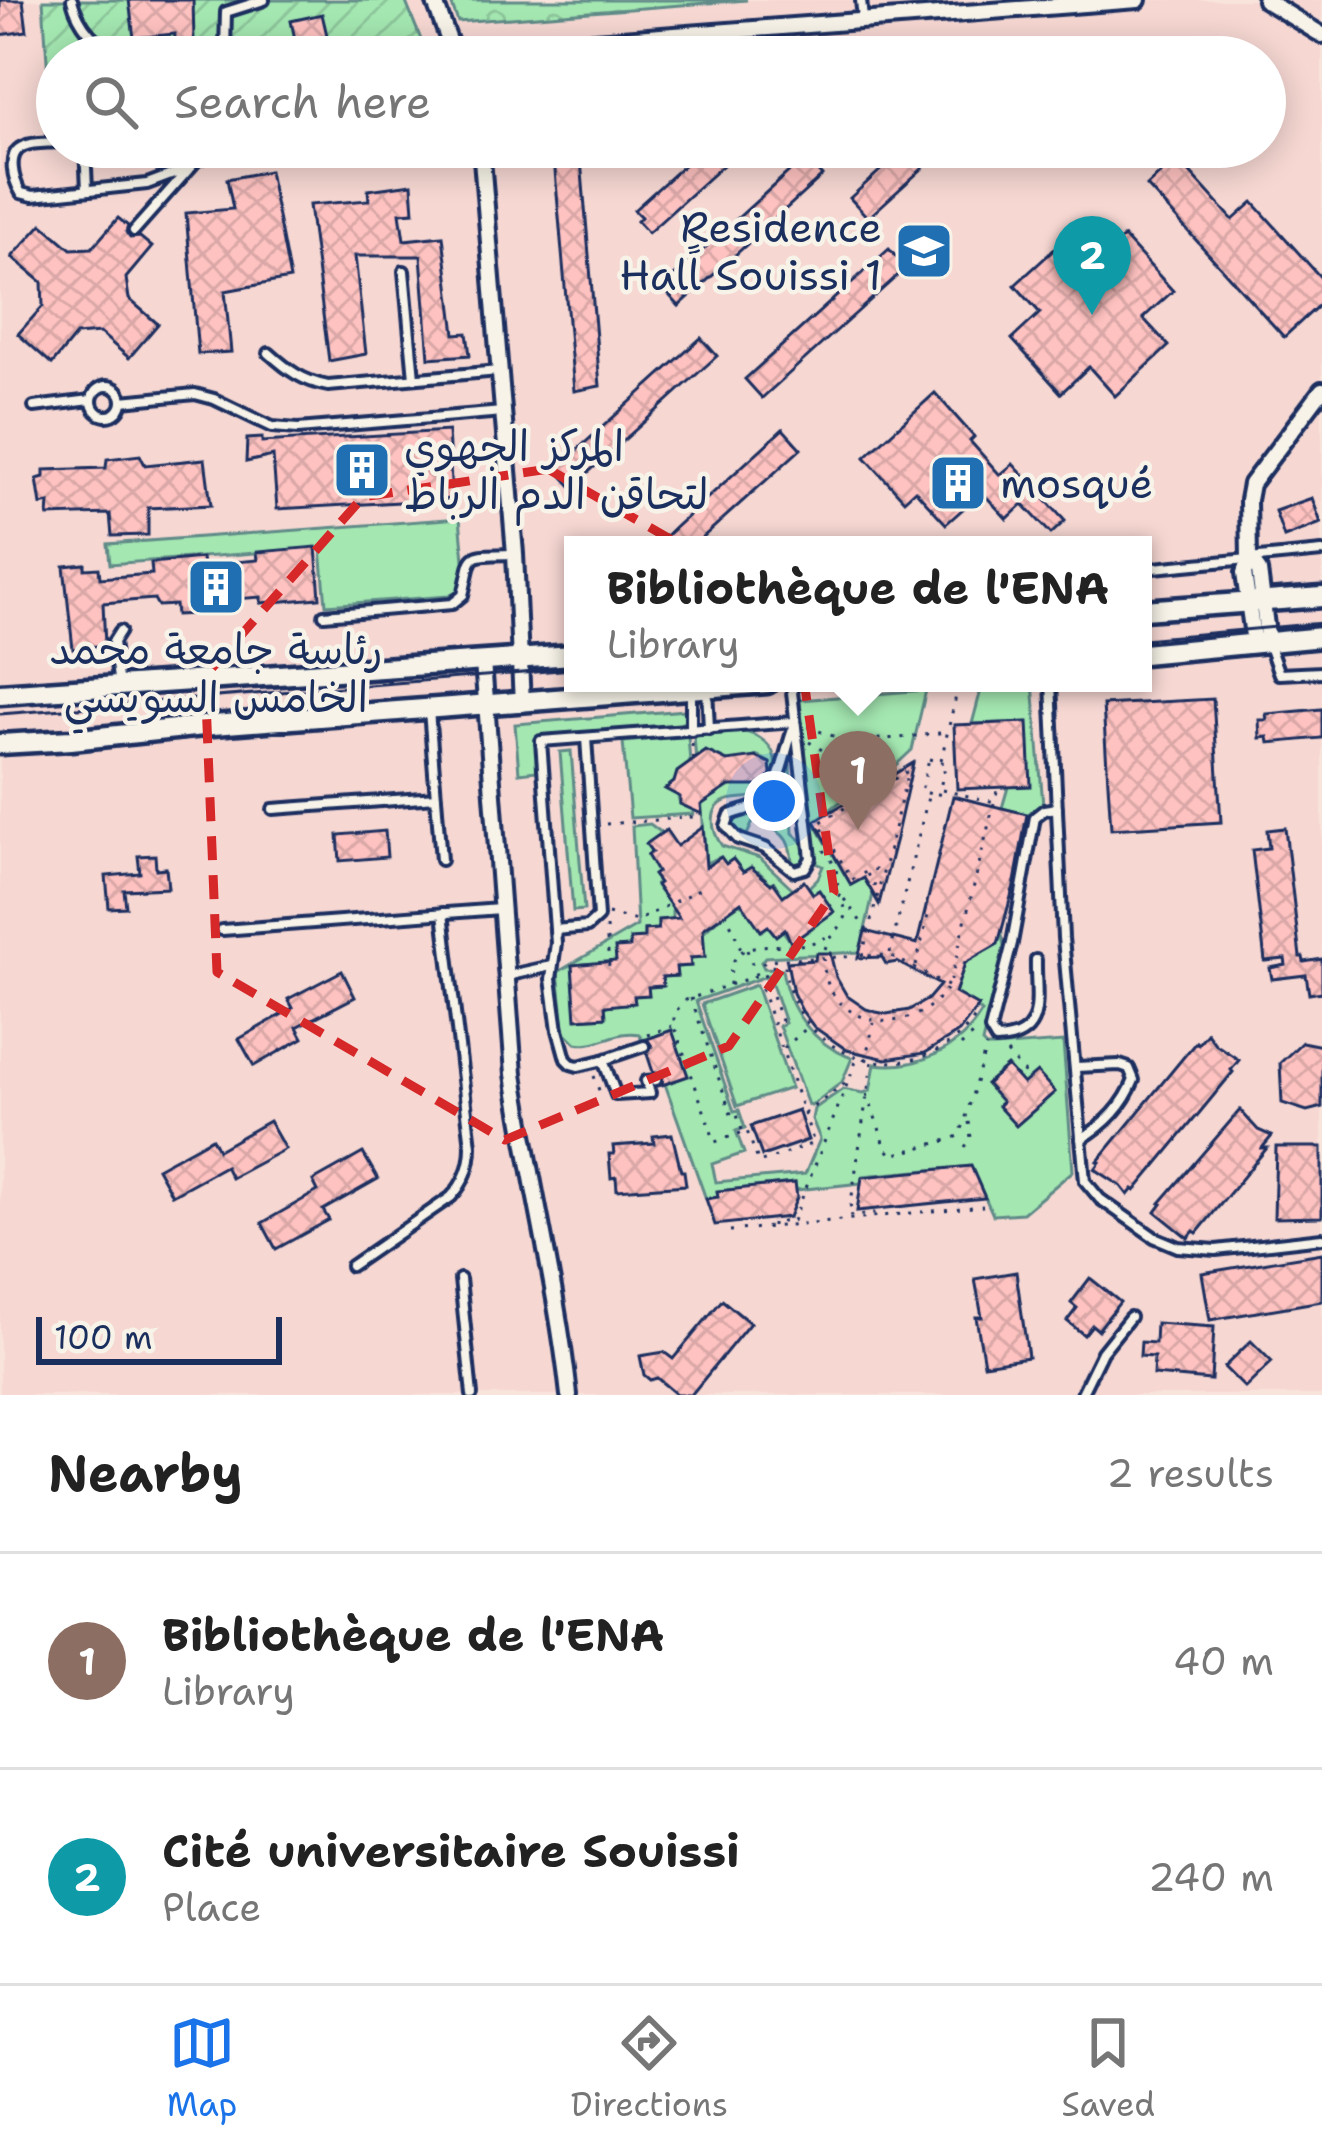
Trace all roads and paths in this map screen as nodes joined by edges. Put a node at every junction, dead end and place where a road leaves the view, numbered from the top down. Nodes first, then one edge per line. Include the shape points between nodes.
1 (72, 0) edge
2 (264, 0) edge
3 (434, 0) edge
4 (861, 0) edge
5 (1138, 0) edge
6 (1264, 0) edge
7 (863, 20) junction
8 (1322, 34) edge
9 (93, 36) edge
10 (225, 36) edge
11 (447, 36) edge
12 (680, 36) edge
13 (36, 145) edge
14 (86, 168) edge
15 (483, 168) edge
16 (188, 169) joint
17 (87, 189) junction
18 (134, 231) dead end
19 (404, 272) dead end
20 (269, 353) dead end
21 (500, 371) junction
22 (414, 379) junction
23 (1322, 390) edge
24 (91, 400) junction
25 (122, 401) junction
26 (34, 407) dead end
27 (504, 412) junction
28 (1322, 552) edge
29 (515, 554) junction
30 (1250, 558) junction
31 (1152, 567) edge
32 (1322, 597) edge
33 (1256, 603) junction
34 (1152, 609) edge
35 (324, 615) dead end
36 (120, 631) dead end
37 (1322, 638) edge
38 (1261, 643) junction
39 (1152, 653) edge
40 (564, 656) edge
41 (521, 659) junction
42 (483, 662) junction
43 (1322, 672) edge
44 (118, 686) junction
45 (655, 692) edge
46 (698, 692) edge
47 (700, 692) edge
48 (792, 692) edge
49 (957, 692) edge
50 (1052, 692) edge
51 (0, 694) edge
52 (522, 704) junction
53 (485, 706) junction
54 (429, 709) junction
55 (710, 729) junction
56 (794, 729) junction
57 (691, 730) junction
58 (947, 732) junction
59 (586, 738) junction
60 (865, 741) junction
61 (0, 745) edge
62 (940, 762) junction
63 (694, 768) dead end
64 (893, 779) junction
65 (998, 787) dead end
66 (940, 789) junction
67 (871, 793) junction
68 (929, 794) junction
69 (436, 797) junction
70 (994, 802) junction
71 (1057, 808) junction
72 (273, 809) dead end
73 (694, 817) dead end
74 (592, 825) junction
75 (809, 847) junction
76 (836, 858) junction
77 (440, 860) dead end
78 (866, 872) junction
79 (883, 872) junction
80 (699, 889) dead end
81 (878, 892) junction
82 (840, 897) junction
83 (501, 909) junction
84 (602, 912) junction
85 (727, 912) dead end
86 (442, 913) junction
87 (928, 915) dead end
88 (840, 929) junction
89 (222, 930) dead end
90 (555, 930) junction
91 (868, 931) junction
92 (744, 950) junction
93 (890, 955) junction
94 (862, 956) junction
95 (824, 958) junction
96 (1036, 960) dead end
97 (551, 965) junction
98 (609, 966) dead end
99 (915, 968) junction
100 (506, 976) junction
101 (756, 976) junction
102 (760, 984) dead end
103 (730, 985) junction
104 (948, 986) junction
105 (692, 998) junction
106 (975, 1011) dead end
107 (994, 1018) junction
108 (874, 1021) junction
109 (773, 1024) junction
110 (674, 1025) junction
111 (810, 1026) junction
112 (993, 1037) junction
113 (961, 1046) dead end
114 (642, 1047) joint
115 (782, 1049) junction
116 (858, 1057) junction
117 (604, 1060) junction
118 (868, 1060) junction
119 (1014, 1062) junction
120 (589, 1064) junction
121 (1008, 1067) dead end
122 (1076, 1067) junction
123 (1029, 1078) dead end
124 (656, 1080) dead end
125 (849, 1080) junction
126 (867, 1094) junction
127 (601, 1096) dead end
128 (968, 1112) junction
129 (804, 1114) junction
130 (743, 1132) junction
131 (1081, 1139) junction
132 (965, 1147) dead end
133 (982, 1206) dead end
134 (874, 1216) junction
135 (772, 1226) junction
136 (730, 1231) dead end
137 (1322, 1238) edge
138 (351, 1266) dead end
139 (460, 1279) dead end
140 (1130, 1317) dead end
141 (472, 1395) edge
142 (569, 1395) edge
143 (1081, 1395) edge

1 - 9 lane
2 - 10 lane via 226,12
3 - 11 street
4 - 7 lane
5 - 7 street
6 - 8 street
7 - 12 street
13 - 17 lane via 16,151 17,189 27,196
14 - 17 lane
15 - 21 street
16 - 17 lane via 147,184
16 - 18 lane
19 - 22 lane
20 - 22 lane via 292,374 328,386
21 - 22 lane
21 - 27 street
23 - 30 street via 1251,484
24 - 25 lane via 107,385
24 - 25 lane via 106,416
24 - 26 lane
25 - 27 lane via 195,394 272,427 298,428
27 - 29 street
28 - 30 lane
29 - 35 lane via 472,560 463,596 452,604
29 - 41 street
30 - 31 lane
30 - 33 street via 1258,571
32 - 33 street
33 - 34 street
33 - 38 street
36 - 44 lane via 113,642
37 - 38 street
38 - 39 street
38 - 43 lane via 1278,673
40 - 41 street
41 - 42 street
41 - 52 street
42 - 44 street
42 - 53 street
44 - 51 street
45 - 52 street
46 - 57 lane
47 - 55 lane
48 - 56 lane
49 - 58 path
50 - 71 lane
52 - 53 street
53 - 54 street
53 - 83 street
54 - 61 street
54 - 69 lane
55 - 56 lane
55 - 57 lane
56 - 60 path
56 - 67 path
56 - 75 lane
56 - 75 lane via 772,789 730,815 726,826 794,871 809,863
57 - 59 lane
57 - 63 path
58 - 60 path
58 - 62 path
59 - 74 lane
59 - 90 lane via 541,741
60 - 64 path
62 - 66 path
62 - 68 path via 929,759 921,791
64 - 67 path
64 - 79 path via 908,771
65 - 70 path
66 - 68 path
66 - 70 path
67 - 76 path via 819,824
68 - 93 path
69 - 72 lane
69 - 77 lane
70 - 104 path
71 - 107 lane via 1035,818
71 - 122 lane
73 - 74 path
74 - 84 lane
75 - 76 path
76 - 78 path via 853,880
76 - 82 path
78 - 79 path
78 - 81 path
79 - 81 path
80 - 84 path via 637,921
81 - 91 path
82 - 88 path via 847,914
82 - 91 path
83 - 86 lane
83 - 100 street
84 - 90 lane via 587,928
84 - 98 path
85 - 92 path
86 - 89 lane
86 - 138 lane via 468,1168 451,1197
87 - 99 path
88 - 92 path via 807,944
88 - 95 path
90 - 97 lane
91 - 94 path
92 - 101 path
92 - 103 path via 731,965
93 - 94 path
93 - 99 path
94 - 95 path
95 - 108 path via 833,992
95 - 111 path via 763,962 784,967
96 - 112 lane via 1031,1027 1019,1037
97 - 100 lane
97 - 120 lane via 566,1058
99 - 104 path
100 - 142 street via 521,1126
101 - 103 path
101 - 109 path via 764,974 781,1021
102 - 109 path
103 - 105 path
104 - 108 path via 912,1018
105 - 110 path via 676,1007
105 - 130 path
106 - 118 path via 961,1034 926,1056
107 - 112 lane
107 - 113 path
108 - 118 path
109 - 115 path
110 - 114 path via 637,1038
110 - 130 path via 715,1142
111 - 115 path
111 - 116 path
112 - 119 path
112 - 128 path
114 - 117 lane
115 - 129 path
116 - 118 path
116 - 125 path
117 - 120 lane
117 - 124 lane via 616,1095 650,1094 646,1081
118 - 126 path
119 - 121 path
119 - 123 path
120 - 127 path
122 - 131 lane
122 - 131 lane via 1120,1065 1134,1080 1105,1123
125 - 129 path
125 - 135 path via 793,1221
126 - 128 path via 892,1155 959,1136
126 - 134 path via 849,1216
128 - 132 path
129 - 130 path via 814,1143 759,1163
131 - 137 lane via 1089,1188 1166,1243 1203,1251
133 - 134 path
134 - 135 path
135 - 136 path
139 - 141 lane
140 - 143 lane

